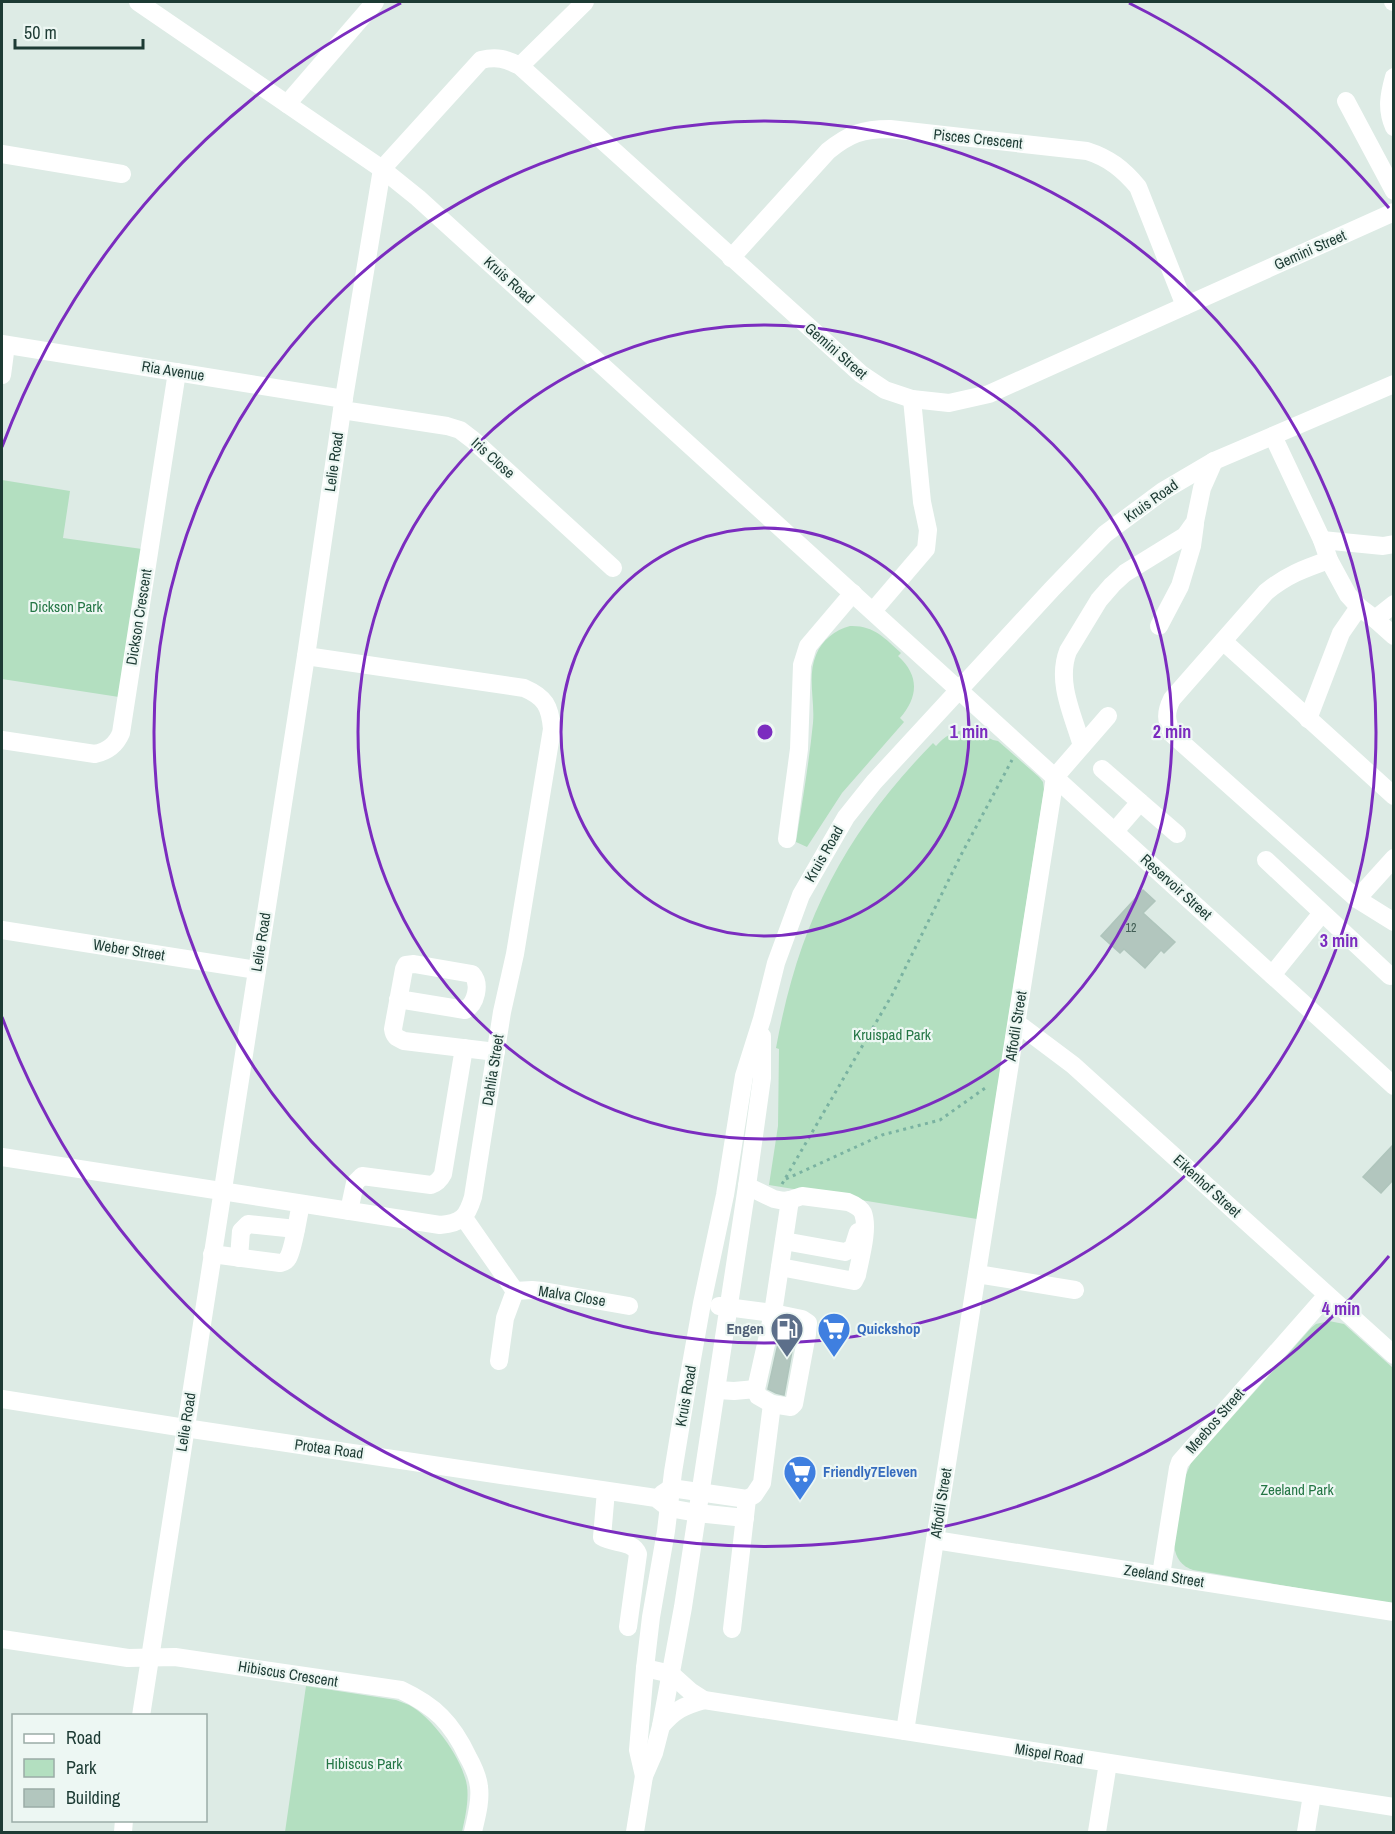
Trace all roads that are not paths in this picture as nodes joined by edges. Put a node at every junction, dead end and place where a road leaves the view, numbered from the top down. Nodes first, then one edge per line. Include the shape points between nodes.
1 (138, 2) edge
2 (375, 2) edge
3 (585, 2) edge
4 (520, 66) junction
5 (1394, 77) edge
6 (1346, 101) dead end
7 (287, 104) junction
8 (1394, 127) edge
9 (2, 154) edge
10 (382, 169) junction
11 (122, 174) dead end
12 (1394, 191) edge
13 (1394, 212) edge
14 (731, 258) junction
15 (1185, 306) junction
16 (4, 344) edge
17 (177, 372) junction
18 (2, 375) edge
19 (1394, 384) edge
20 (912, 399) junction
21 (343, 404) junction
22 (1273, 436) junction
23 (1214, 461) junction
24 (1195, 522) junction
25 (1322, 540) junction
26 (1394, 544) edge
27 (1329, 561) junction
28 (613, 568) dead end
29 (853, 593) junction
30 (1394, 604) edge
31 (1359, 607) junction
32 (873, 611) junction
33 (1375, 619) junction
34 (1159, 627) dead end
35 (1394, 636) edge
36 (1223, 641) junction
37 (306, 656) junction
38 (959, 689) junction
39 (1108, 716) dead end
40 (1308, 719) junction
41 (2, 740) edge
42 (1082, 746) junction
43 (1102, 769) dead end
44 (1055, 777) junction
45 (1394, 796) edge
46 (1140, 802) junction
47 (1115, 831) junction
48 (1178, 834) dead end
49 (788, 839) dead end
50 (1394, 858) edge
51 (1266, 860) dead end
52 (1357, 899) junction
53 (1322, 914) junction
54 (1394, 922) edge
55 (2, 930) edge
56 (257, 970) junction
57 (1272, 975) junction
58 (1390, 976) dead end
59 (398, 999) dead end
60 (762, 1019) junction
61 (1017, 1023) junction
62 (464, 1048) junction
63 (496, 1052) junction
64 (1394, 1086) edge
65 (2, 1157) edge
66 (747, 1186) junction
67 (222, 1191) junction
68 (301, 1203) junction
69 (784, 1205) junction
70 (349, 1211) junction
71 (743, 1211) junction
72 (863, 1213) junction
73 (464, 1218) junction
74 (296, 1229) junction
75 (784, 1241) junction
76 (212, 1254) junction
77 (239, 1258) junction
78 (780, 1268) junction
79 (977, 1274) junction
80 (1075, 1290) dead end
81 (515, 1291) junction
82 (1327, 1294) junction
83 (702, 1303) junction
84 (629, 1306) dead end
85 (729, 1308) junction
86 (773, 1313) junction
87 (1394, 1355) edge
88 (499, 1361) dead end
89 (756, 1389) junction
90 (717, 1390) junction
91 (2, 1399) edge
92 (772, 1404) junction
93 (185, 1428) junction
94 (671, 1488) junction
95 (606, 1491) junction
96 (699, 1493) junction
97 (747, 1499) junction
98 (662, 1503) junction
99 (697, 1513) junction
100 (745, 1518) junction
101 (935, 1540) junction
102 (1161, 1575) junction
103 (1394, 1612) edge
104 (628, 1628) dead end
105 (732, 1629) dead end
106 (2, 1639) edge
107 (150, 1657) junction
108 (645, 1668) junction
109 (670, 1674) junction
110 (704, 1700) junction
111 (141, 1714) edge
112 (661, 1726) junction
113 (905, 1731) junction
114 (1108, 1763) junction
115 (644, 1776) junction
116 (1312, 1795) junction
117 (1394, 1808) edge
118 (473, 1833) edge
119 (635, 1833) edge
120 (1097, 1833) edge
121 (1306, 1833) edge

1 - 7 street, Kruis Road
2 - 7 street
3 - 4 street
4 - 10 street, Gemini Street via 503,58 481,60
4 - 14 street, Gemini Street
5 - 8 street via 1388,108
6 - 12 street
7 - 10 street, Kruis Road
9 - 11 street
10 - 21 street, Lelie Road
10 - 29 street, Kruis Road
13 - 15 street, Gemini Street
14 - 15 street, Pisces Crescent via 840,141 855,133 890,129 1087,151 1114,163 1138,187
14 - 20 street, Gemini Street via 861,374 885,390
15 - 20 street, Gemini Street via 989,394 949,403
16 - 17 street, Ria Avenue
16 - 18 street
17 - 21 street, Ria Avenue
17 - 41 street, Dickson Crescent via 118,741 105,752 95,754
19 - 22 street, Kruis Road
20 - 32 street via 928,530 926,549
21 - 28 street, Iris Close via 460,430
21 - 37 street, Lelie Road
22 - 23 street, Kruis Road
22 - 25 street
23 - 24 street via 1202,488
23 - 38 street, Kruis Road via 1163,490 1105,534
24 - 34 street via 1180,586
24 - 42 street via 1185,536 1112,585 1068,651 1063,668 1064,686
25 - 26 street
25 - 27 street
27 - 31 street
27 - 36 street via 1281,579
29 - 32 street, Kruis Road
29 - 49 street via 804,655 799,748
30 - 33 street
31 - 33 street
31 - 40 street via 1341,633
32 - 38 street, Kruis Road
33 - 35 street
36 - 40 street
36 - 52 street via 1172,699 1166,711 1172,735
37 - 56 street, Lelie Road
37 - 63 street, Dahlia Street via 524,688 546,703 552,729
38 - 44 street, Reservoir Street
38 - 60 street, Kruis Road via 859,800 824,852 799,901 776,963
39 - 42 street
40 - 45 street
42 - 44 street
43 - 46 street
44 - 47 street, Reservoir Street
44 - 61 street, Affodil Street
46 - 47 street
46 - 48 street
47 - 57 street, Reservoir Street
50 - 52 street
51 - 53 street
52 - 54 street
53 - 57 street
53 - 58 street
55 - 56 street, Weber Street
56 - 67 street, Lelie Road
57 - 64 street, Reservoir Street
59 - 62 street via 393,1029 397,1038
60 - 66 street, Kruis Road via 762,1078
60 - 83 street, Kruis Road via 744,1076
61 - 79 street, Affodil Street
61 - 82 street, Eikenhof Street via 1073,1065
62 - 63 street
62 - 70 street via 440,1179 431,1185 362,1176 355,1183
63 - 73 street, Dahlia Street via 473,1197
65 - 67 street
66 - 69 street
66 - 71 street, Kruis Road
67 - 68 street
67 - 76 street, Lelie Road
68 - 70 street
68 - 74 street
69 - 71 street
69 - 72 street via 806,1196 855,1204
69 - 75 street
70 - 73 street via 441,1225
71 - 85 street, Kruis Road
72 - 75 street via 855,1244 849,1251
72 - 78 street via 865,1229 857,1275 852,1282
73 - 81 street
74 - 77 street via 284,1262
74 - 77 street via 248,1224 242,1231
75 - 78 street
76 - 77 street
76 - 93 street, Lelie Road
78 - 86 street
79 - 80 street
79 - 101 street, Affodil Street
81 - 84 street, Malva Close via 543,1291
81 - 88 street via 505,1318
82 - 87 street, Eikenhof Street
82 - 102 street, Meebos Street via 1180,1462
83 - 85 street
83 - 94 street, Kruis Road
85 - 86 street
85 - 90 street, Kruis Road
86 - 89 street
86 - 92 street via 802,1319 808,1327 794,1404
89 - 90 street
89 - 92 street via 758,1396
90 - 96 street, Kruis Road
91 - 93 street, Protea Road
92 - 97 street via 762,1483
93 - 95 street, Protea Road
93 - 107 street, Lelie Road
94 - 96 street
94 - 98 street, Kruis Road
95 - 98 street, Protea Road
95 - 104 street via 602,1537 632,1546 638,1554
96 - 97 street
96 - 99 street, Kruis Road
97 - 100 street
98 - 99 street, Protea Road
98 - 108 street, Kruis Road
99 - 100 street, Protea Road
99 - 109 street, Kruis Road
100 - 105 street
101 - 102 street, Zeeland Street
101 - 113 street, Affodil Street
102 - 103 street, Zeeland Street
106 - 107 street, Hibiscus Crescent via 128,1658
107 - 111 street, Lelie Road
107 - 118 street, Hibiscus Crescent via 175,1657 401,1690 417,1698 450,1725 476,1772 479,1800
108 - 109 street, Mispel Road
108 - 115 street, Kruis Road via 638,1750
109 - 110 street, Mispel Road
109 - 112 street, Kruis Road
110 - 112 street, Mispel Road via 671,1713
110 - 113 street, Mispel Road
112 - 115 street, Kruis Road
113 - 114 street, Mispel Road
114 - 116 street, Mispel Road
114 - 120 street
115 - 119 street, Kruis Road
116 - 117 street, Mispel Road
116 - 121 street

